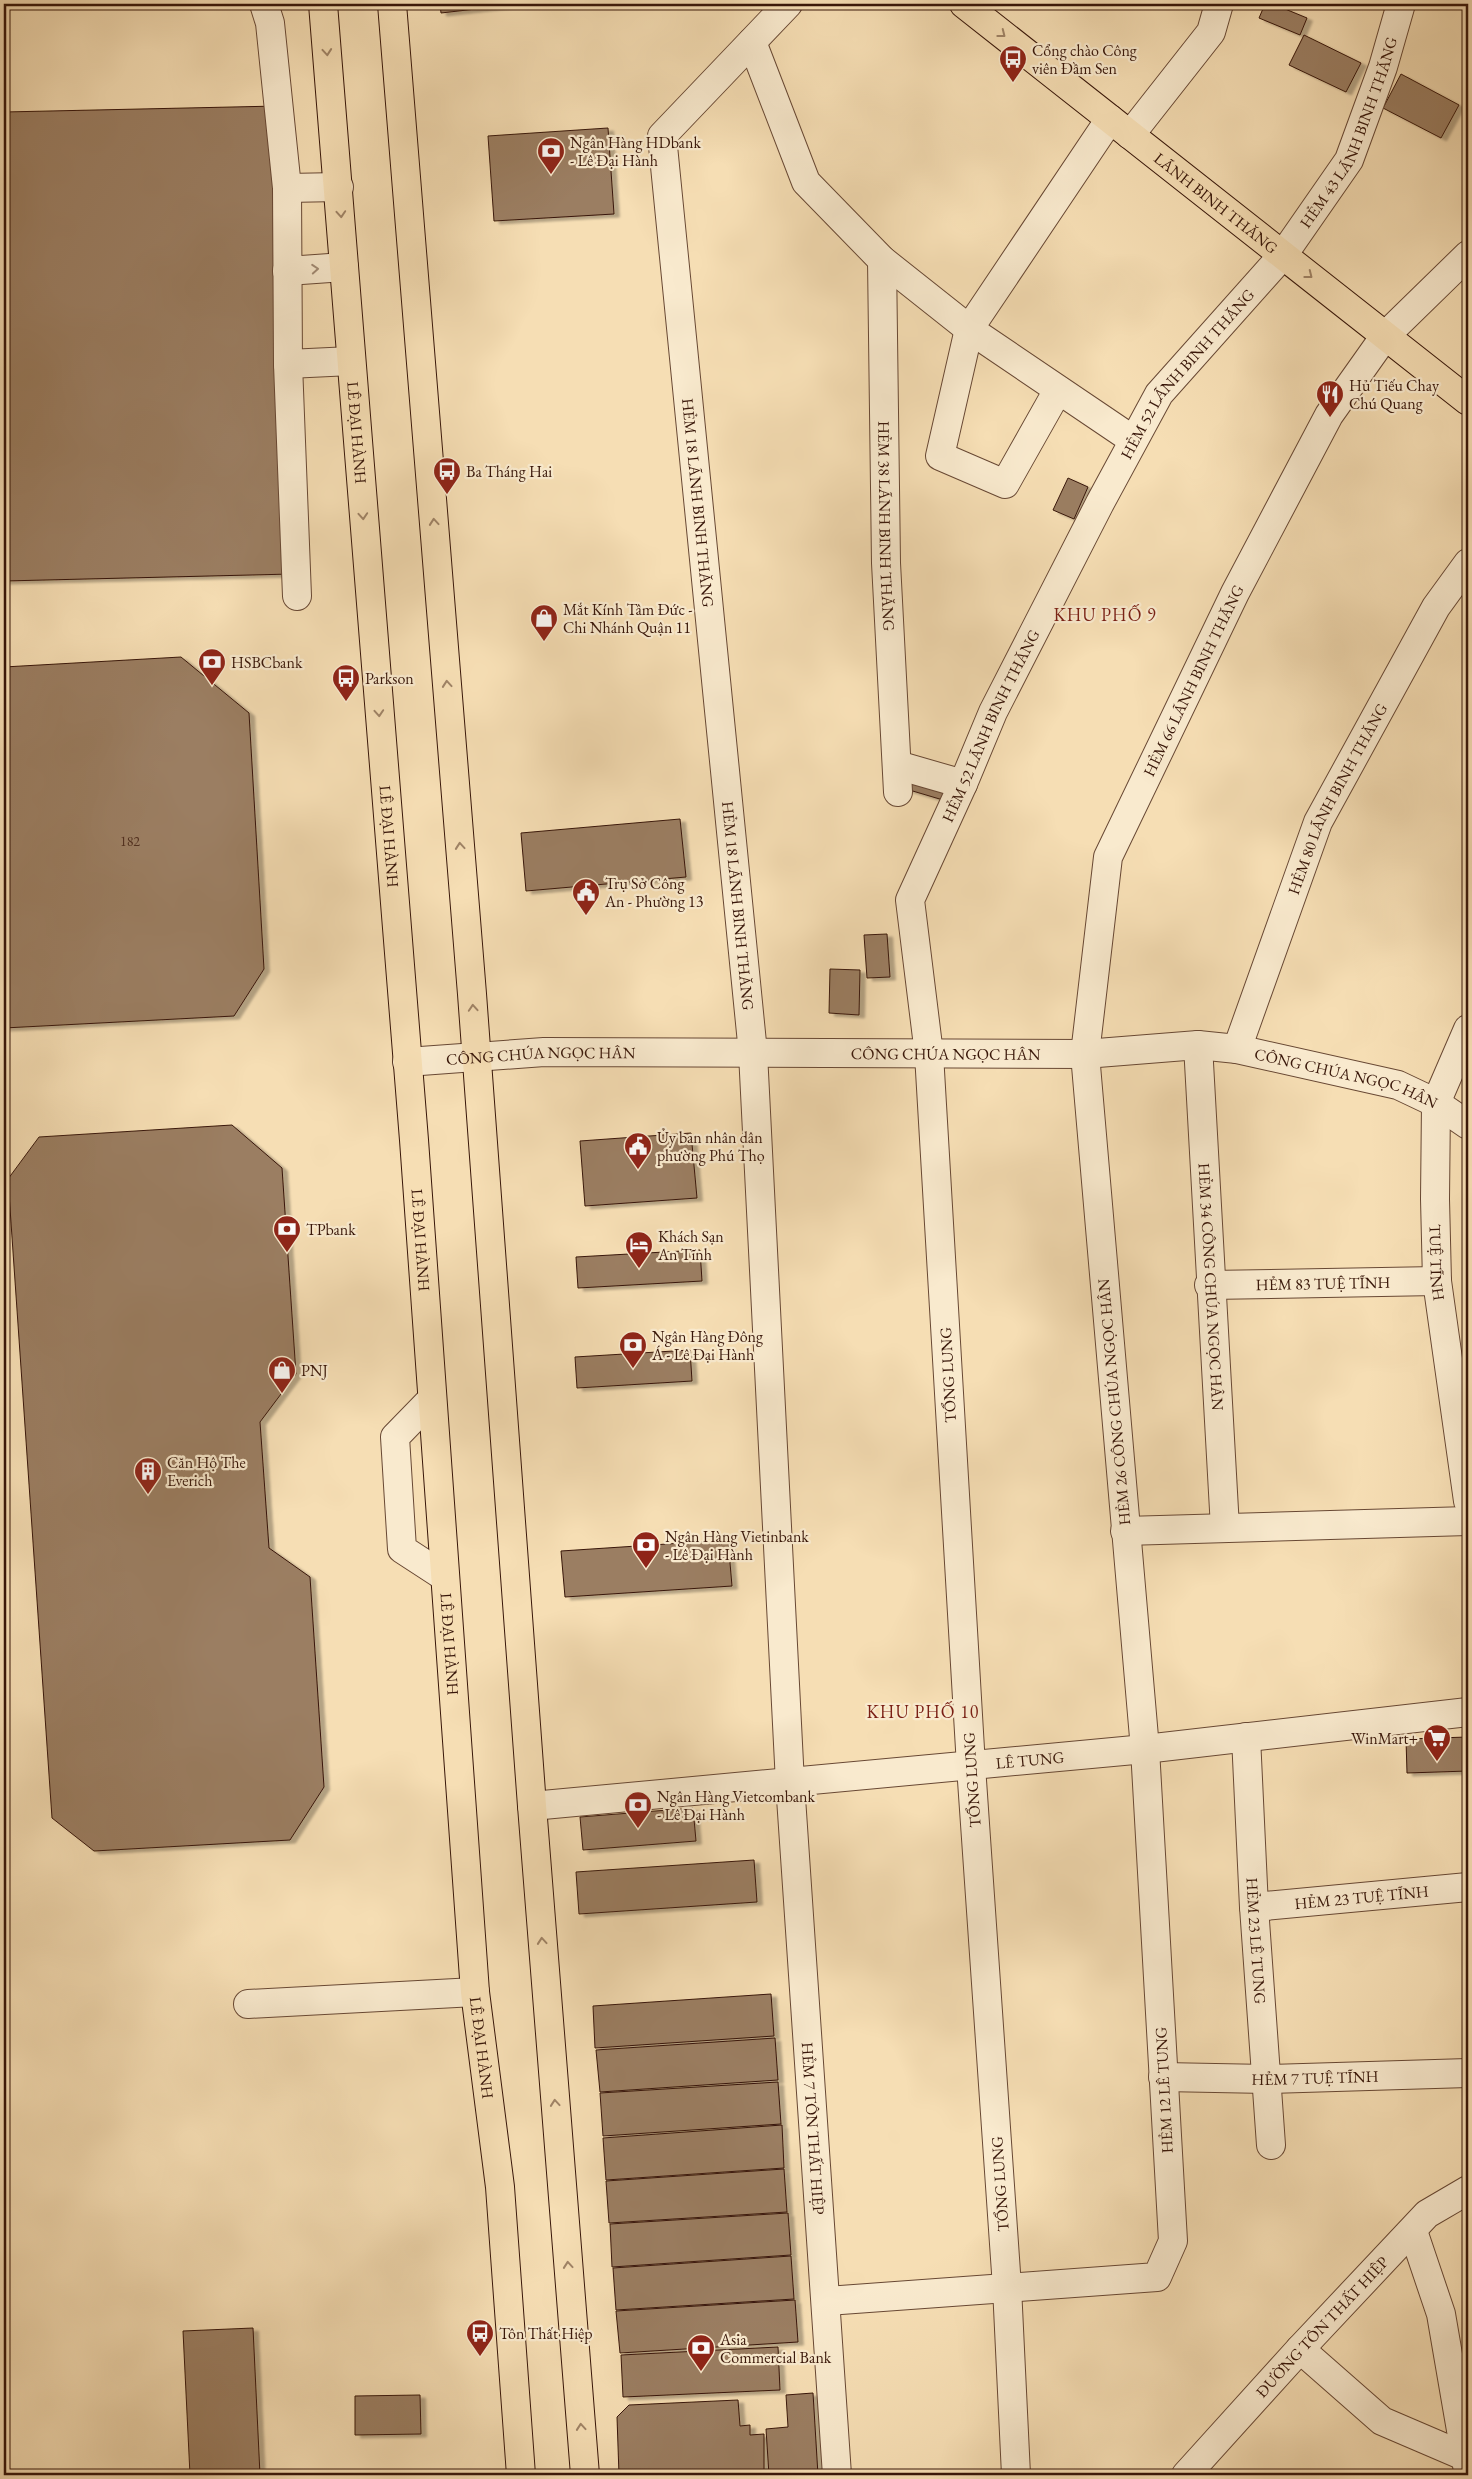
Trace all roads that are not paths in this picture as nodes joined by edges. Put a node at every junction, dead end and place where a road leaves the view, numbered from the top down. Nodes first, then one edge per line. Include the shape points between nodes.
1 (264, 4) edge
2 (323, 4) edge
3 (392, 4) edge
4 (788, 4) edge
5 (964, 4) edge
6 (1219, 4) edge
7 (1400, 4) edge
8 (752, 42) junction
9 (1120, 127) junction
10 (339, 187) junction
11 (287, 188) junction
12 (1284, 255) junction
13 (1468, 255) edge
14 (882, 260) junction
15 (344, 267) junction
16 (287, 271) junction
17 (968, 329) junction
18 (1385, 336) junction
19 (351, 361) junction
20 (288, 364) junction
21 (1058, 390) junction
22 (1468, 401) edge
23 (1133, 440) junction
24 (1468, 563) edge
25 (297, 596) dead end
26 (897, 765) junction
27 (963, 784) junction
28 (898, 792) dead end
29 (1468, 1029) edge
30 (1198, 1045) junction
31 (1237, 1049) junction
32 (753, 1053) junction
33 (929, 1054) junction
34 (1085, 1054) junction
35 (476, 1056) junction
36 (407, 1062) junction
37 (1436, 1103) junction
38 (1468, 1125) edge
39 (1437, 1281) junction
40 (1210, 1285) junction
41 (1457, 1339) edge
42 (432, 1399) junction
43 (1468, 1501) edge
44 (1468, 1521) edge
45 (1225, 1528) junction
46 (1125, 1531) junction
47 (445, 1577) junction
48 (1468, 1712) edge
49 (1246, 1736) junction
50 (1145, 1750) junction
51 (971, 1766) junction
52 (790, 1783) junction
53 (532, 1806) junction
54 (1468, 1887) edge
55 (1254, 1907) junction
56 (475, 1992) junction
57 (248, 2004) dead end
58 (1468, 2073) edge
59 (1163, 2077) junction
60 (1267, 2079) junction
61 (1271, 2145) dead end
62 (1468, 2190) edge
63 (1413, 2231) junction
64 (1007, 2287) junction
65 (827, 2301) junction
66 (1300, 2348) junction
67 (1467, 2464) edge
68 (522, 2475) edge
69 (585, 2475) edge
70 (837, 2475) edge
71 (1016, 2475) edge
72 (1186, 2475) edge

1 - 11 street via 270,23
2 -> 10 main road, LÊ ĐẠI HÀNH
35 -> 3 main road
4 - 8 street, HẺM 18 LÃNH BINH THĂNG
5 -> 9 main road, LÃNH BINH THĂNG
6 - 9 street via 1211,32
7 - 12 street, HẺM 43 LÃNH BINH THĂNG via 1349,160
8 - 14 street via 806,182
8 - 32 street, HẺM 18 LÃNH BINH THĂNG via 662,136
9 - 12 main road, LÃNH BINH THĂNG
9 - 17 street
10 - 11 street
10 -> 15 main road, LÊ ĐẠI HÀNH
11 - 16 street
12 -> 18 main road, LÃNH BINH THĂNG
12 - 23 street, HẺM 52 LÃNH BINH THĂNG via 1159,394
13 - 18 street, HẺM 66 LÃNH BINH THĂNG
14 - 17 street
14 - 26 street, HẺM 38 LÃNH BINH THĂNG via 886,563
16 -> 15 street
15 - 19 main road, LÊ ĐẠI HÀNH
16 - 20 street
17 - 21 street
17 - 21 street via 940,456 1005,484
18 - 22 main road, LÃNH BINH THĂNG
18 - 34 street, HẺM 66 LÃNH BINH THĂNG via 1329,415 1235,593 1108,857
19 - 20 street
19 -> 36 main road, LÊ ĐẠI HÀNH
20 - 25 street
21 - 23 street
23 - 27 street, HẺM 52 LÃNH BINH THĂNG via 993,712
24 - 31 street, HẺM 80 LÃNH BINH THĂNG via 1436,608 1318,822
26 - 27 street
26 - 28 street, HẺM 38 LÃNH BINH THĂNG
27 - 33 street, HẺM 52 LÃNH BINH THĂNG via 910,900
29 - 37 street, TUỆ TĨNH
30 - 31 street, CÔNG CHÚA NGỌC HÂN
30 - 34 street, CÔNG CHÚA NGỌC HÂN
30 - 40 street, HẺM 34 CÔNG CHÚA NGỌC HÂN
31 - 37 street, CÔNG CHÚA NGỌC HÂN via 1398,1085
32 - 33 street, CÔNG CHÚA NGỌC HÂN
32 - 35 street, CÔNG CHÚA NGỌC HÂN via 544,1052
32 - 52 street, HẺM 18 LÃNH BINH THĂNG
33 - 34 street, CÔNG CHÚA NGỌC HÂN
33 - 51 street, TỔNG LUNG
34 - 46 street, HẺM 26 CÔNG CHÚA NGỌC HÂN
35 - 36 street, CÔNG CHÚA NGỌC HÂN
35 - 53 main road
36 - 42 main road, LÊ ĐẠI HÀNH
37 - 38 street, CÔNG CHÚA NGỌC HÂN
37 - 39 street, TUỆ TĨNH
39 - 40 street, HẺM 83 TUỆ TĨNH
39 - 41 street, TUỆ TĨNH
40 - 45 street, HẺM 34 CÔNG CHÚA NGỌC HÂN
41 - 43 street, TUỆ TĨNH
42 - 47 main road, LÊ ĐẠI HÀNH
42 - 47 street via 395,1437 397,1484 402,1549
44 - 45 street
45 - 46 street
46 - 50 street, HẺM 26 CÔNG CHÚA NGỌC HÂN
47 - 56 main road, LÊ ĐẠI HÀNH
48 - 49 street, LÊ TUNG
49 - 50 street, LÊ TUNG
49 - 55 street, HẺM 23 LÊ TUNG
50 - 51 street, LÊ TUNG
50 - 59 street, HẺM 12 LÊ TUNG
51 - 52 street, LÊ TUNG
51 - 64 street, TỔNG LUNG
52 - 53 street, LÊ TUNG
52 - 65 street, HẺM 7 TÔN THẤT HIỆP
69 -> 53 main road
54 - 55 street, HẺM 23 TUỆ TĨNH
55 - 60 street, HẺM 23 LÊ TUNG
56 - 57 street
56 - 68 main road, LÊ ĐẠI HÀNH via 500,2187
58 - 60 street, HẺM 7 TUỆ TĨNH
59 - 60 street, HẺM 7 TUỆ TĨNH
59 - 64 street, HẺM 12 LÊ TUNG via 1173,2242 1157,2277
60 - 61 street, HẺM 23 LÊ TUNG
62 - 63 street, ĐƯỜNG TÔN THẤT HIỆP via 1427,2214
63 - 66 street, ĐƯỜNG TÔN THẤT HIỆP
63 - 67 street via 1441,2314
64 - 65 street
64 - 71 street, TỔNG LUNG
65 - 70 street, HẺM 7 TÔN THẤT HIỆP
66 - 67 street via 1382,2421
66 - 72 street, ĐƯỜNG TÔN THẤT HIỆP

